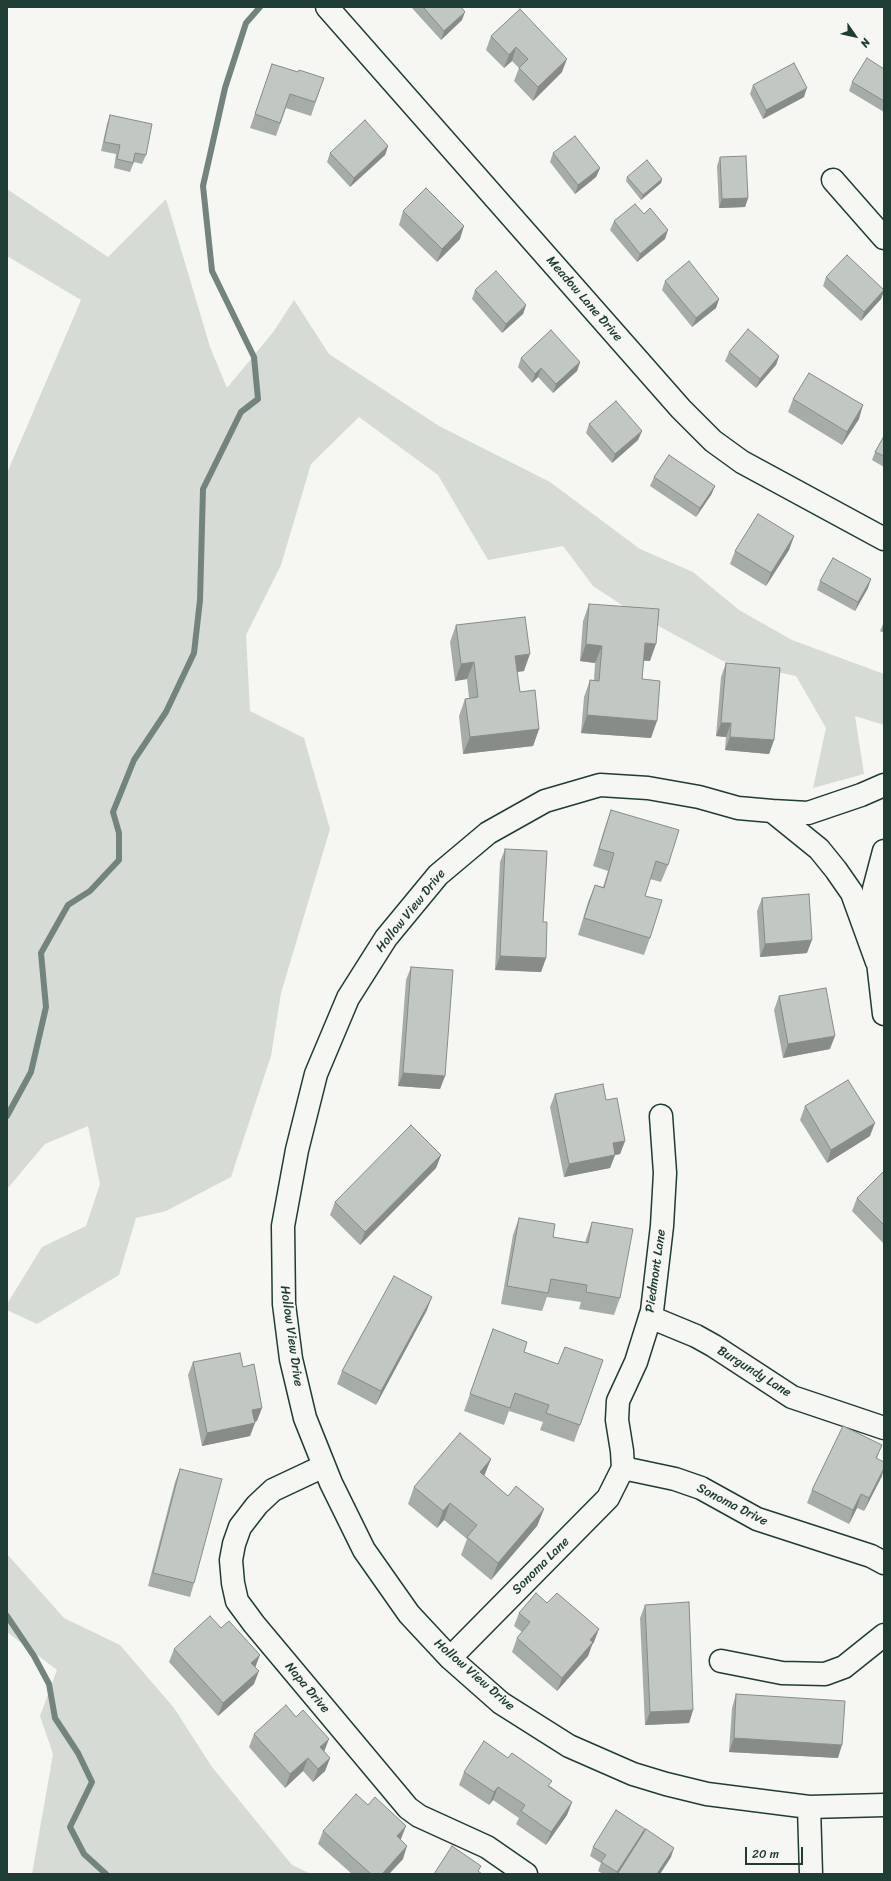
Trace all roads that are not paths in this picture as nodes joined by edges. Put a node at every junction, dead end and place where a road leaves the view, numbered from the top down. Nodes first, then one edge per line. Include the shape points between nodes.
1 (327, 7) edge
2 (833, 180) dead end
3 (884, 238) edge
4 (884, 539) edge
5 (884, 785) edge
6 (772, 811) junction
7 (884, 851) edge
8 (881, 962) edge
9 (884, 1014) edge
10 (661, 1116) dead end
11 (650, 1317) junction
12 (884, 1428) edge
13 (324, 1466) junction
14 (623, 1468) junction
15 (883, 1560) edge
16 (884, 1635) edge
17 (450, 1658) junction
18 (721, 1661) dead end
19 (884, 1805) edge
20 (809, 1807) junction
21 (526, 1874) edge
22 (811, 1874) edge

1 - 4 street, Meadow Lane Drive via 681,409 713,441 742,462
2 - 3 street
5 - 6 street, Hollow View Drive via 808,813
6 - 8 street via 819,849 840,875 852,894
6 - 13 street, Hollow View Drive via 738,808 698,797 648,788 600,785 545,801 488,833 438,875 386,938 348,998 316,1074 296,1150 283,1226 284,1304 292,1359 305,1418
7 - 8 street via 874,896 873,918
8 - 9 street
10 - 11 street, Piedmont Lane via 665,1173 663,1220
11 - 12 street, Burgundy Lane via 714,1346 792,1397
11 - 14 street, Piedmont Lane via 636,1362 618,1401 617,1420
13 - 17 street, Hollow View Drive via 364,1550 409,1614
13 - 21 street, Napa Drive via 273,1490 257,1505 240,1528 231,1560 237,1601 408,1808 419,1816 487,1847
14 - 15 street, Sonoma Drive via 675,1479 701,1488 756,1519
14 - 17 street, Sonoma Lane via 608,1498
16 - 18 street via 844,1667 825,1674 782,1673
17 - 20 street, Hollow View Drive via 501,1703 538,1727 569,1746 626,1771 707,1794
19 - 20 street, Hollow View Drive
20 - 22 street

